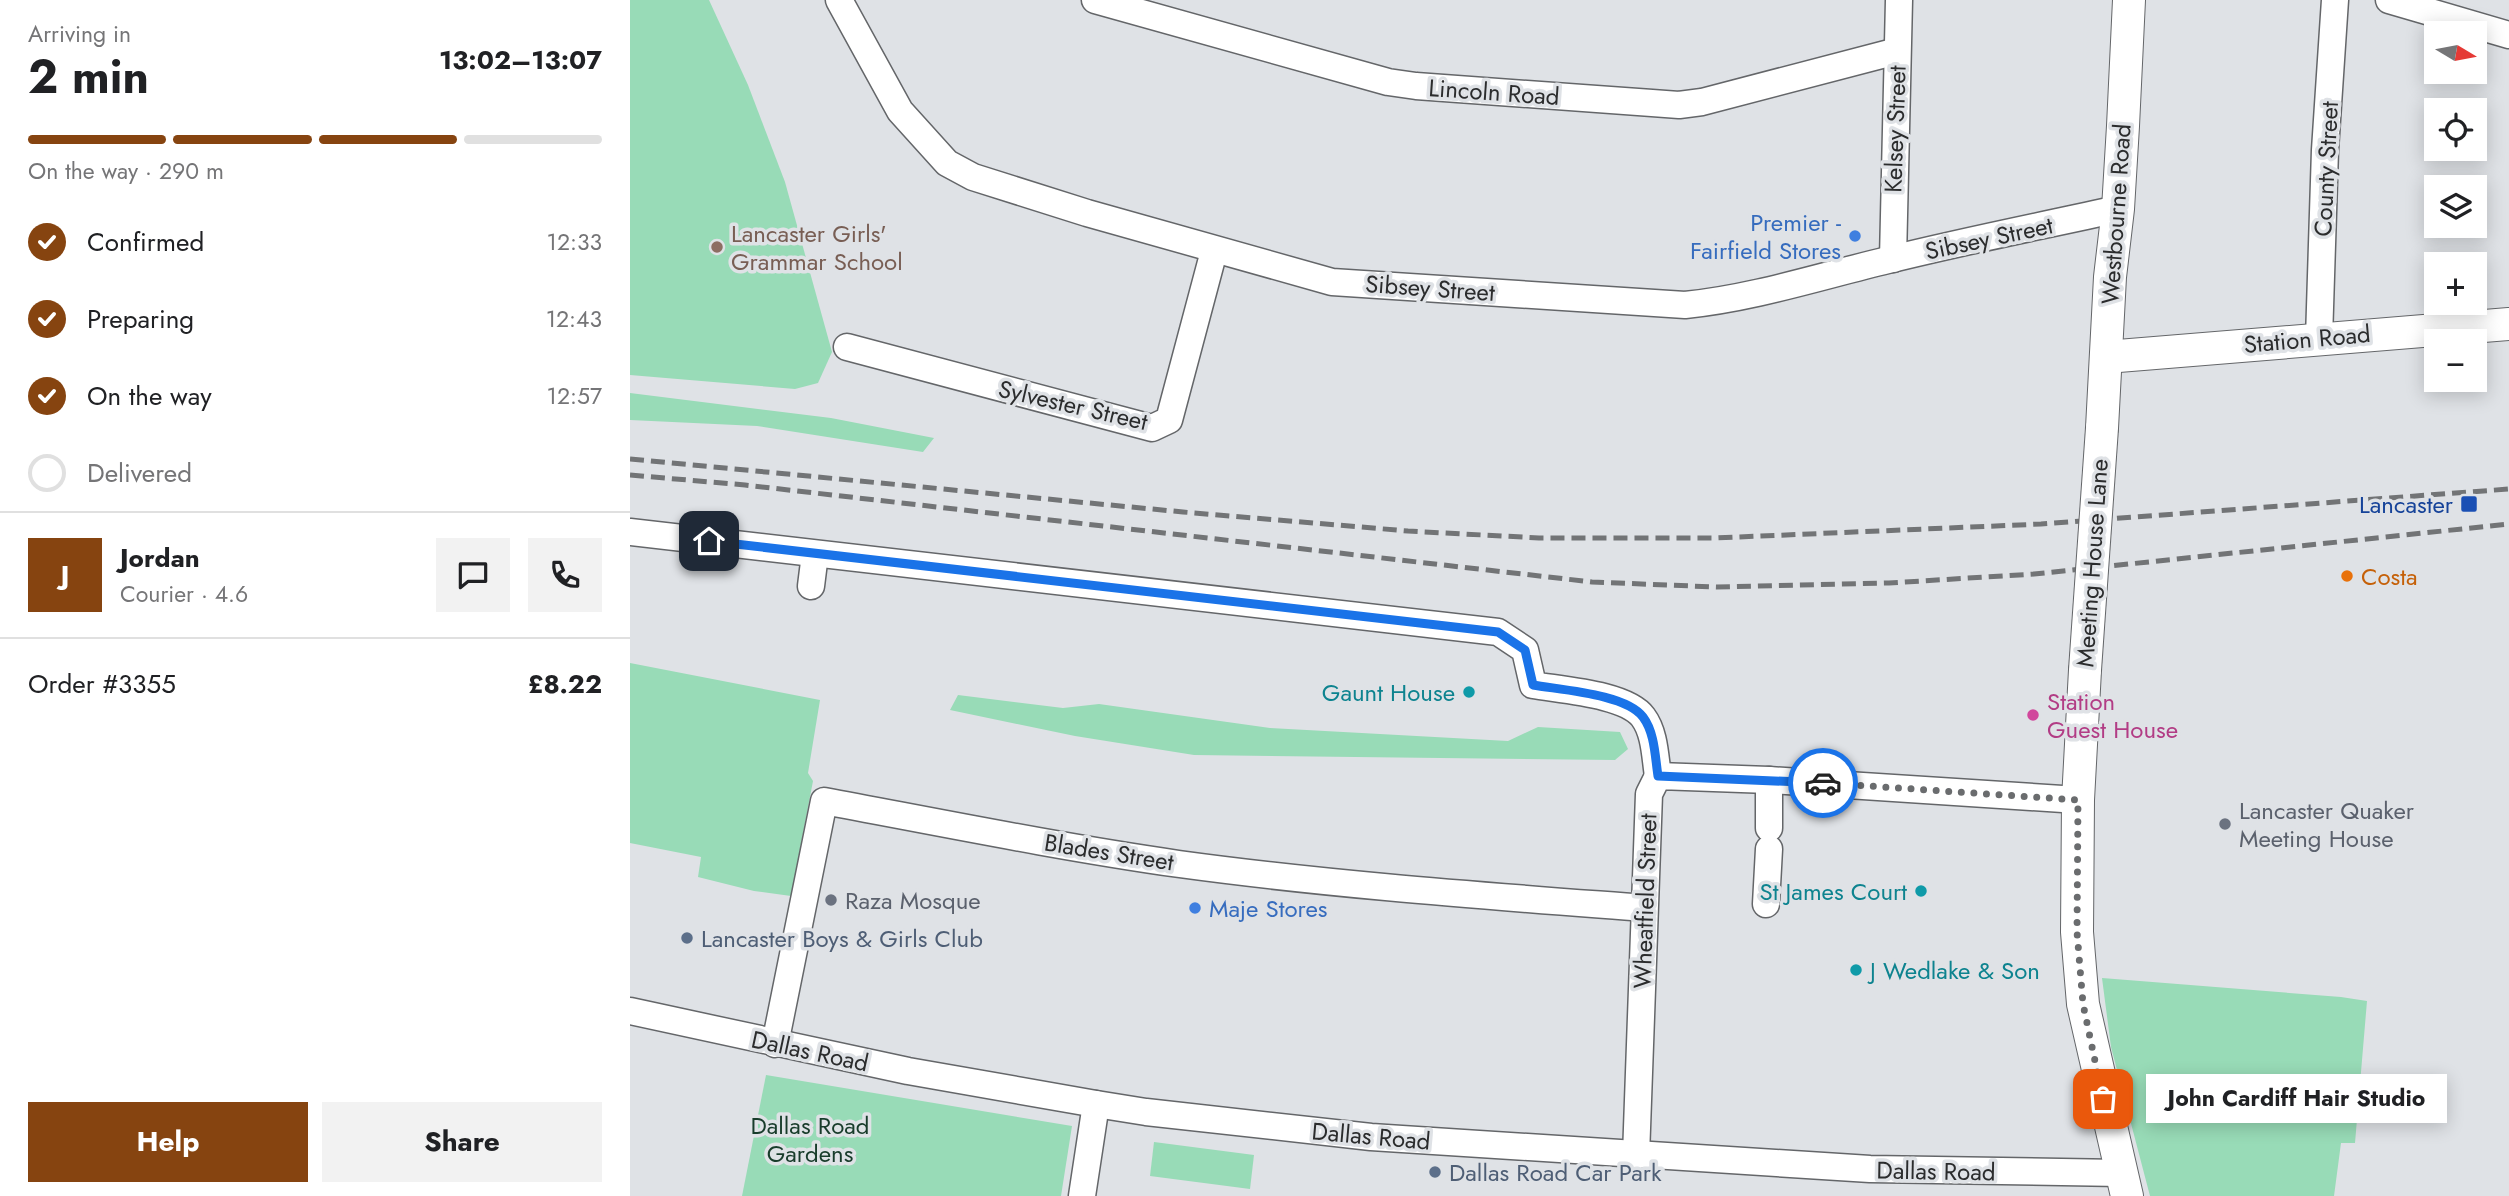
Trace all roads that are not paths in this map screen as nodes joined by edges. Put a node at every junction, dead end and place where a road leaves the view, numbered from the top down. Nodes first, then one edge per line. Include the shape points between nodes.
1 (839, 0) edge
2 (1095, 0) edge
3 (1899, 0) edge
4 (2129, 0) edge
5 (2335, 0) edge
6 (2389, 0) edge
7 (2478, 12) edge
8 (2509, 35) edge
9 (1898, 51) junction
10 (2118, 209) junction
11 (1214, 251) junction
12 (1893, 258) junction
13 (2509, 324) edge
14 (2319, 339) junction
15 (847, 347) dead end
16 (2106, 357) junction
17 (2102, 428) joint
18 (630, 532) edge
19 (816, 554) junction
20 (811, 586) dead end
21 (1658, 776) junction
22 (1769, 780) junction
23 (2078, 800) junction
24 (1766, 904) dead end
25 (1644, 908) junction
26 (630, 1011) edge
27 (775, 1044) junction
28 (1096, 1104) junction
29 (1636, 1156) junction
30 (2124, 1185) edge
31 (1082, 1196) edge

1 - 11 street, Sibsey Street via 900,111 947,163 973,177
2 - 9 street, Lincoln Road via 1388,82 1679,105
3 - 9 street, Kelsey Street
4 - 10 street, Westbourne Road
5 - 14 street, County Street
6 - 7 street
7 - 8 street
9 - 12 street, Kelsey Street
10 - 12 street, Sibsey Street
10 - 16 street, Westbourne Road
11 - 12 street, Sibsey Street via 1332,282 1685,305 1751,294
11 - 15 street, Sylvester Street via 1169,419 1152,428
13 - 14 street, Station Road
14 - 16 street, Station Road
16 - 17 street, Westbourne Road
17 - 23 street, Meeting House Lane, bridge
18 - 19 street
19 - 20 street
19 - 21 street via 1498,632 1525,650 1533,685 1626,703 1643,717
21 - 22 street
21 - 25 street, Wheatfield Street via 1649,794
22 - 23 street
22 - 24 street
23 - 30 street, Meeting House Lane via 2077,932 2083,1004
25 - 27 street, Blades Street via 1406,889 1179,863 824,801
25 - 29 street, Wheatfield Street
26 - 27 street, Dallas Road
27 - 28 street, Dallas Road
28 - 29 street, Dallas Road via 1370,1137
28 - 31 street
29 - 30 street, Dallas Road

